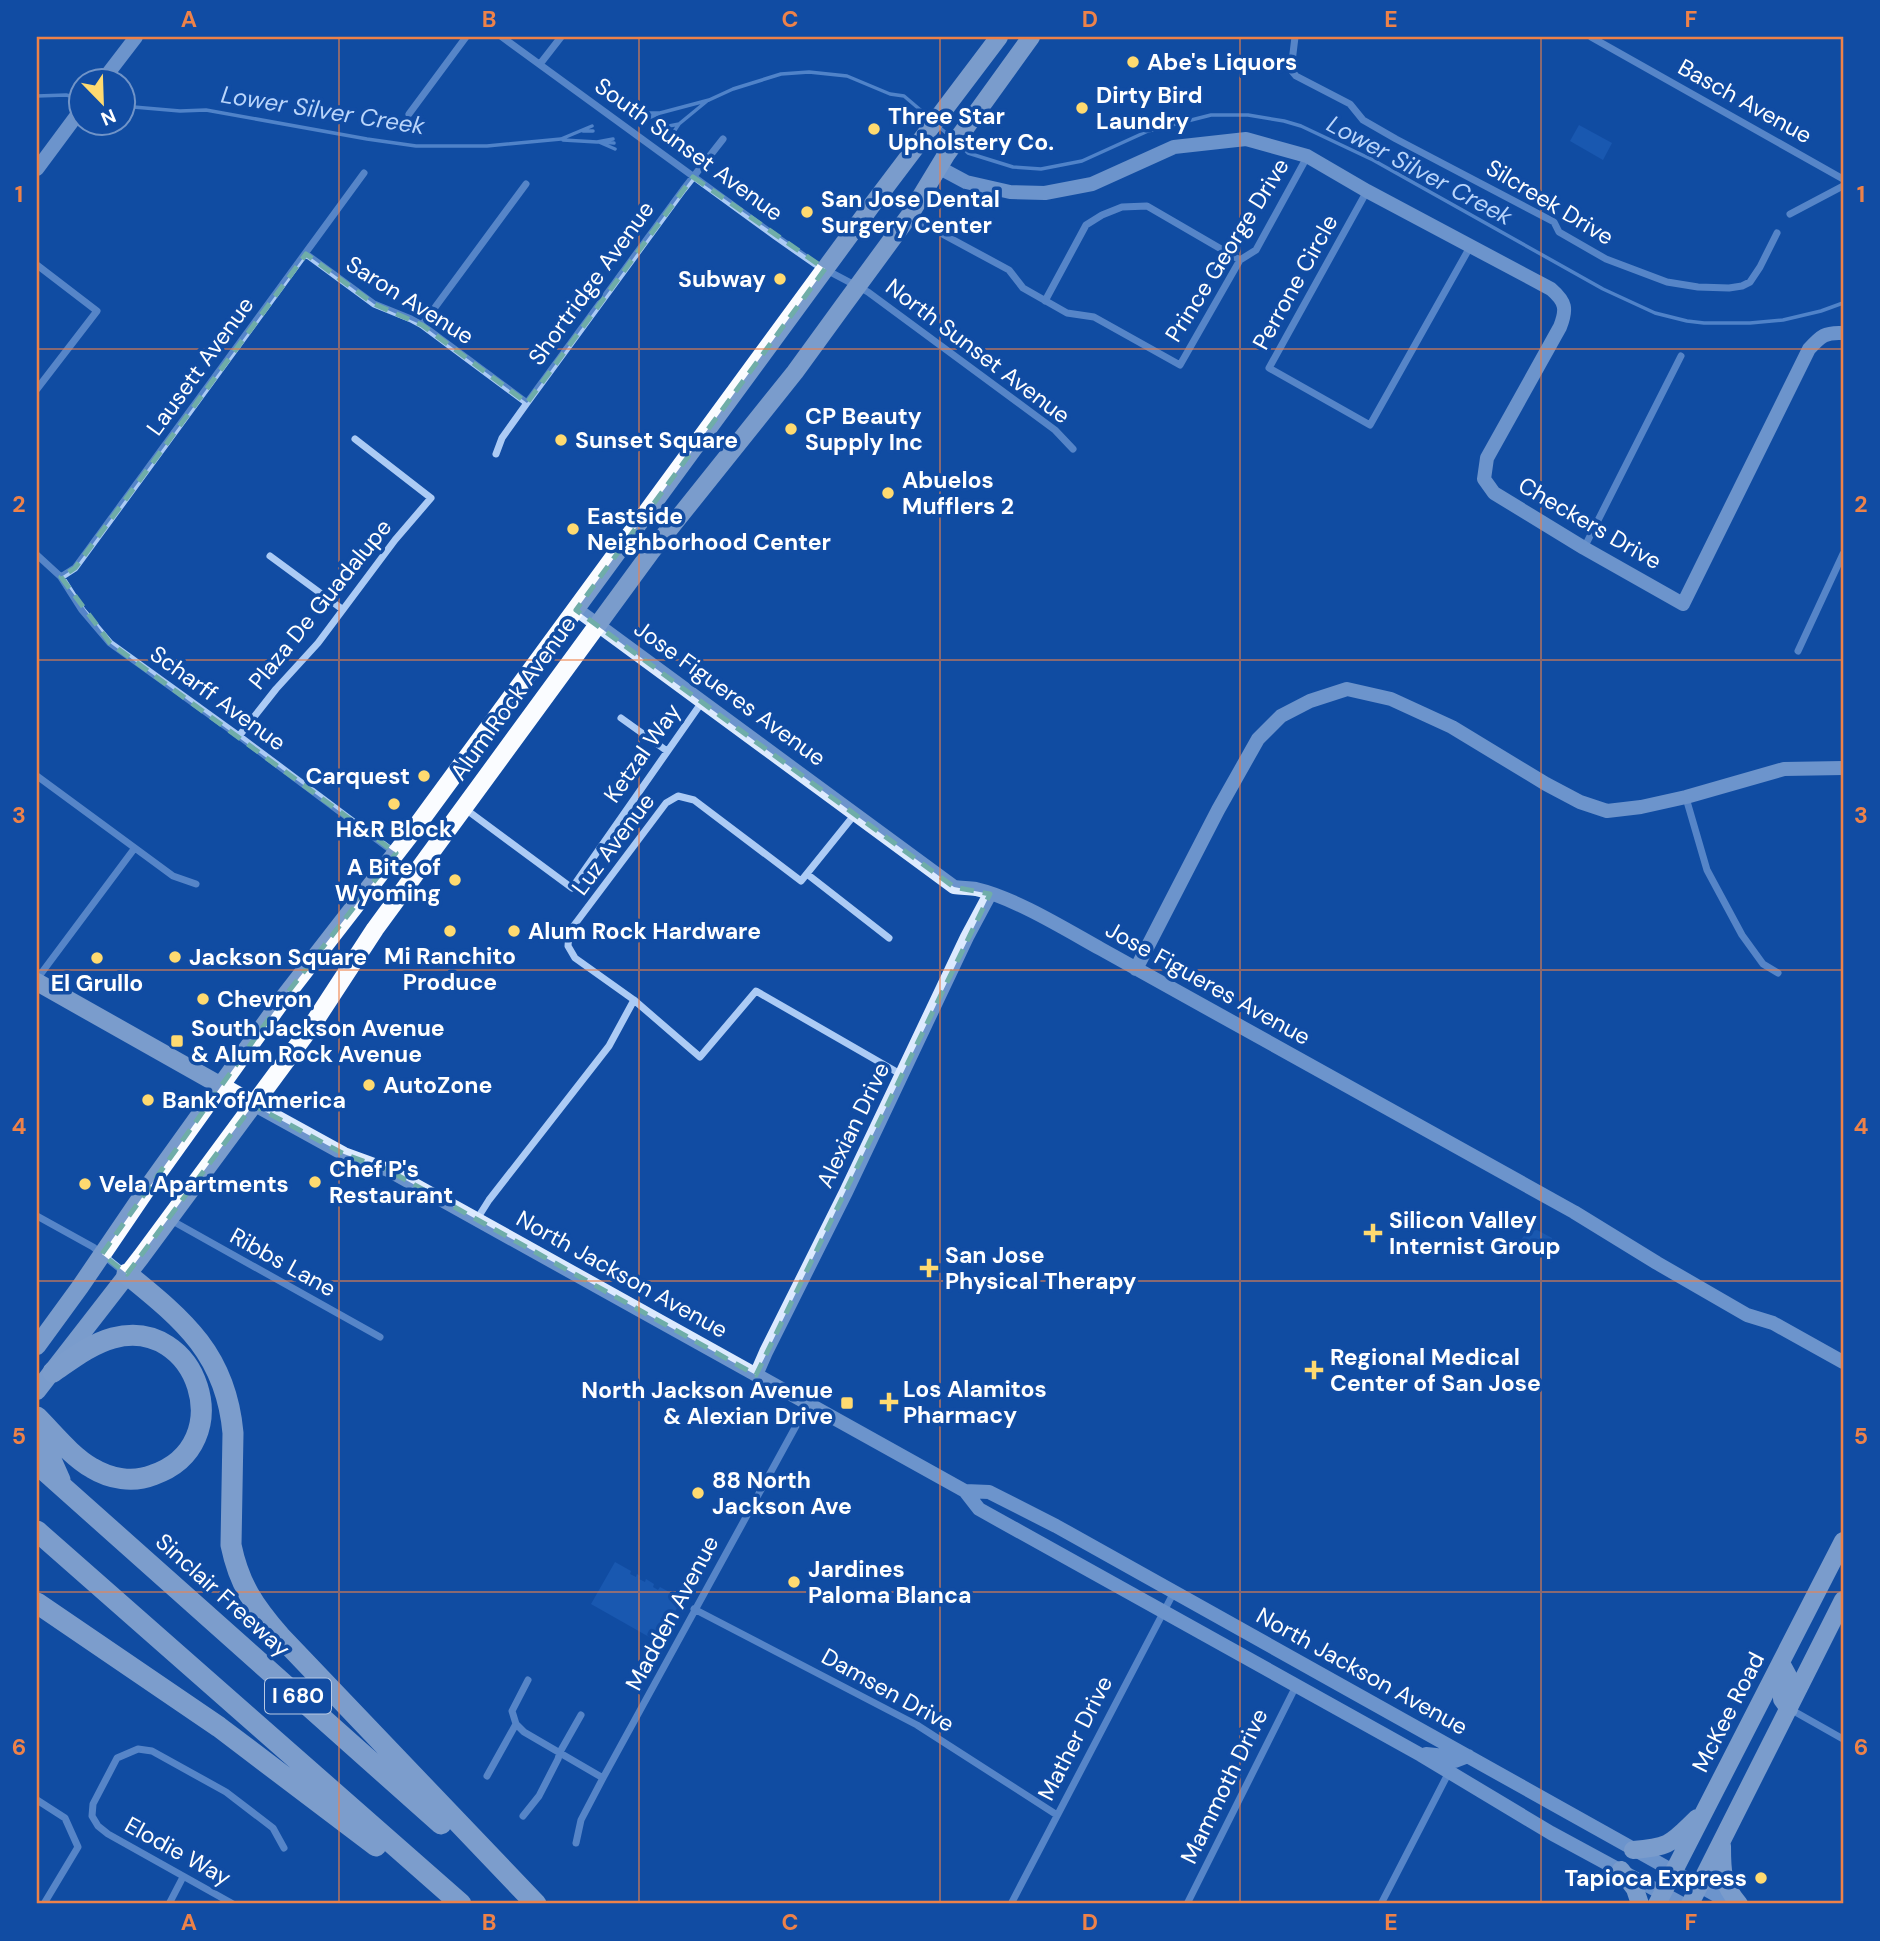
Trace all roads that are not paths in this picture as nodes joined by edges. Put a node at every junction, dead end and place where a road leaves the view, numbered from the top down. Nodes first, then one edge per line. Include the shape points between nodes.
1 (136, 37) edge
2 (466, 37) edge
3 (502, 37) edge
4 (561, 37) edge
5 (999, 37) edge
6 (1031, 37) edge
7 (1295, 37) edge
8 (1591, 37) edge
9 (540, 64) junction
10 (114, 66) edge
11 (409, 114) dead end
12 (66, 130) edge
13 (723, 139) dead end
14 (1307, 156) junction
15 (942, 161) junction
16 (37, 169) edge
17 (364, 173) dead end
18 (693, 177) junction
19 (1843, 179) edge
20 (526, 184) dead end
21 (1843, 186) edge
22 (1367, 191) junction
23 (1790, 214) dead end
24 (909, 216) junction
25 (1777, 233) dead end
26 (1470, 247) junction
27 (306, 254) junction
28 (1240, 260) junction
29 (37, 265) edge
30 (825, 269) junction
31 (857, 286) junction
32 (1045, 301) junction
33 (422, 325) junction
34 (1843, 333) edge
35 (1681, 356) dead end
36 (37, 389) edge
37 (527, 403) junction
38 (355, 439) dead end
39 (1073, 449) dead end
40 (496, 454) dead end
41 (1584, 548) junction
42 (1843, 554) edge
43 (37, 555) edge
44 (270, 556) dead end
45 (61, 577) junction
46 (342, 609) junction
47 (576, 609) junction
48 (597, 625) junction
49 (1798, 651) dead end
50 (702, 702) junction
51 (621, 718) dead end
52 (239, 736) junction
53 (667, 751) junction
54 (1843, 768) edge
55 (37, 776) edge
56 (1686, 797) junction
57 (463, 808) junction
58 (855, 813) junction
59 (134, 849) junction
60 (396, 853) junction
61 (807, 874) junction
62 (196, 884) dead end
63 (990, 894) junction
64 (889, 938) dead end
65 (1136, 969) junction
66 (1778, 972) dead end
67 (37, 981) edge
68 (634, 1000) junction
69 (903, 1075) junction
70 (221, 1086) junction
71 (253, 1104) junction
72 (37, 1216) edge
73 (169, 1219) junction
74 (477, 1220) junction
75 (102, 1254) junction
76 (128, 1274) junction
77 (380, 1337) dead end
78 (37, 1346) edge
79 (1843, 1362) edge
80 (756, 1375) junction
81 (44, 1382) edge
82 (808, 1404) junction
83 (37, 1417) edge
84 (37, 1442) edge
85 (37, 1464) edge
86 (64, 1488) junction
87 (965, 1491) junction
88 (37, 1531) edge
89 (1843, 1541) edge
90 (37, 1545) edge
91 (70, 1559) junction
92 (1174, 1591) junction
93 (1843, 1600) edge
94 (37, 1603) edge
95 (694, 1609) junction
96 (1163, 1611) junction
97 (1781, 1663) junction
98 (528, 1680) dead end
99 (1296, 1685) junction
100 (1789, 1709) junction
101 (581, 1715) dead end
102 (516, 1724) junction
103 (1843, 1739) edge
104 (560, 1752) junction
105 (1421, 1755) junction
106 (1468, 1756) junction
107 (1450, 1771) junction
108 (487, 1776) dead end
109 (603, 1778) junction
110 (37, 1800) edge
111 (1705, 1811) junction
112 (1057, 1815) junction
113 (523, 1816) dead end
114 (1721, 1841) junction
115 (576, 1843) dead end
116 (284, 1848) dead end
117 (1633, 1850) junction
118 (1621, 1870) junction
119 (1674, 1872) junction
120 (183, 1877) junction
121 (1699, 1886) junction
122 (1660, 1899) edge
123 (46, 1902) dead end
124 (169, 1904) edge
125 (233, 1904) edge
126 (453, 1904) edge
127 (461, 1904) edge
128 (534, 1904) edge
129 (1011, 1904) edge
130 (1187, 1904) edge
131 (1381, 1904) edge
132 (1640, 1904) edge
133 (1682, 1904) edge
134 (1690, 1904) edge
135 (1732, 1904) edge
136 (1739, 1904) edge

1 - 10 street
2 - 11 street
3 - 9 street, South Sunset Avenue
4 - 9 street
5 - 30 main road, Alum Rock Avenue
6 - 15 main road, Alum Rock Avenue
7 - 25 street, Silcreek Drive via 1291,70 1296,76 1350,104 1363,120 1396,139 1554,222 1559,232 1606,259 1667,282 1729,288 1750,282
8 - 19 street, Basch Avenue
9 - 18 street, South Sunset Avenue
12 - 16 street
13 - 18 street, Shortridge Avenue
14 - 15 street, Checkers Drive via 1246,139 1174,147 1091,184 1045,193 1010,192 966,182
14 - 22 street, Checkers Drive
14 - 28 street, Prince George Drive via 1256,250
15 - 24 main road, Alum Rock Avenue
17 - 27 street, Lausett Avenue
18 - 30 street, South Sunset Avenue
18 - 37 street, Shortridge Avenue
20 - 33 street
21 - 23 street
22 - 26 street, Checkers Drive
22 - 26 street, Perrone Circle via 1269,368 1370,425
24 - 31 main road, Alum Rock Avenue
24 - 32 street via 1009,270 1023,288
26 - 41 street, Checkers Drive via 1551,289 1564,306 1560,327 1487,458 1484,479 1494,494
27 - 33 street, Saron Avenue via 374,304
27 - 45 street, Lausett Avenue via 75,568
28 - 32 street via 1147,206 1122,207 1086,225
28 - 32 street, Prince George Drive via 1180,365 1094,317 1066,313
29 - 36 street via 97,311
30 - 31 street, South Sunset Avenue
30 - 47 main road, Alum Rock Avenue
31 - 39 street, North Sunset Avenue via 1055,430
31 - 48 main road, Alum Rock Avenue
33 - 37 street, Saron Avenue
34 - 41 street, Checkers Drive via 1819,337 1809,349 1683,604
35 - 41 street
37 - 40 street, Shortridge Avenue
38 - 46 street, Plaza De Guadalupe via 431,498
42 - 49 street
43 - 45 street, Scharff Avenue
44 - 46 street
45 - 52 street, Scharff Avenue via 110,643
46 - 52 street, Plaza De Guadalupe
47 - 48 street, Jose Figueres Avenue
47 - 60 main road, Alum Rock Avenue
48 - 50 street, Jose Figueres Avenue
48 - 57 main road, Alum Rock Avenue
50 - 53 street, Ketzal Way
50 - 58 street, Jose Figueres Avenue
51 - 53 street
52 - 60 street, Scharff Avenue
53 - 57 street, Ketzal Way via 572,888
54 - 56 street via 1784,769
55 - 59 street
56 - 65 street via 1607,811 1546,784 1452,727 1391,699 1347,689 1281,716 1258,738
56 - 66 street via 1707,870 1741,936 1763,964
57 - 71 main road, Alum Rock Avenue
58 - 61 street
58 - 63 street, Jose Figueres Avenue via 954,887
59 - 62 street via 173,876
59 - 67 street
60 - 70 main road, Alum Rock Avenue
61 - 64 street, Luz Avenue
61 - 68 street, Luz Avenue via 801,881 694,800 678,796 666,803 569,932 568,946 575,958
63 - 65 street, Jose Figueres Avenue
63 - 69 street, Alexian Drive
65 - 79 street, Jose Figueres Avenue via 1574,1212 1746,1315 1773,1323
67 - 70 main road
68 - 69 street, Luz Avenue via 700,1057 756,991
68 - 74 street via 609,1046
69 - 80 street, Alexian Drive
70 - 71 main road
70 - 75 main road, Alum Rock Avenue
71 - 73 main road, Alum Rock Avenue
71 - 74 street, North Jackson Avenue
72 - 75 street
73 - 76 main road, Alum Rock Avenue
73 - 77 street, Ribbs Lane
74 - 80 street, North Jackson Avenue
75 - 76 street
75 - 78 main road, Alum Rock Avenue
76 - 81 main road, Alum Rock Avenue
76 - 128 highway via 197,1337 225,1388 234,1441 231,1545 248,1594 280,1636
80 - 82 street, North Jackson Avenue
81 - 83 highway via 90,1347 112,1338 145,1336 169,1346 188,1367 200,1398 201,1426 187,1453 163,1472 122,1479 91,1468
82 - 87 street, North Jackson Avenue
82 - 95 street, Madden Avenue
84 - 86 highway via 48,1453
85 - 86 highway, Sinclair Freeway / I 680
86 - 128 highway, Sinclair Freeway / I 680
87 - 92 street, North Jackson Avenue via 989,1492
87 - 96 street, North Jackson Avenue via 979,1509
88 - 91 highway, I 680
89 - 97 main road, McKee Road
90 - 91 highway
91 - 127 highway, I 680
92 - 96 street, Mather Drive
92 - 106 street, North Jackson Avenue
93 - 100 main road
94 - 126 highway via 219,1727
95 - 109 street, Madden Avenue
95 - 112 street, Damsen Drive via 917,1725
96 - 99 street, North Jackson Avenue
96 - 112 street, Mather Drive
97 - 100 main road via 1788,1676 1782,1699
97 - 111 main road, McKee Road
98 - 102 street via 512,1711
99 - 105 street, North Jackson Avenue
99 - 130 street, Mammoth Drive
100 - 103 street
100 - 114 main road
101 - 104 street
102 - 104 street
102 - 108 street
104 - 109 street
104 - 113 street via 539,1796
105 - 106 street via 1431,1753 1455,1761
105 - 107 street, North Jackson Avenue
106 - 117 street, North Jackson Avenue
107 - 118 street, North Jackson Avenue
107 - 131 street
109 - 115 street, Madden Avenue
110 - 123 street via 65,1818 78,1847
111 - 117 main road via 1671,1843
111 - 119 main road, McKee Road
112 - 129 street, Mather Drive
114 - 121 main road
114 - 136 main road via 1724,1880
116 - 120 street, Elodie Way via 272,1828 226,1792 152,1751 138,1749 117,1758 93,1804 98,1826
117 - 119 street, North Jackson Avenue
118 - 122 street, North Jackson Avenue
118 - 132 main road
119 - 121 street, North Jackson Avenue
119 - 122 main road, McKee Road
120 - 124 street
120 - 125 street, Elodie Way
121 - 134 main road
121 - 135 street, North Jackson Avenue
122 - 133 street, North Jackson Avenue

